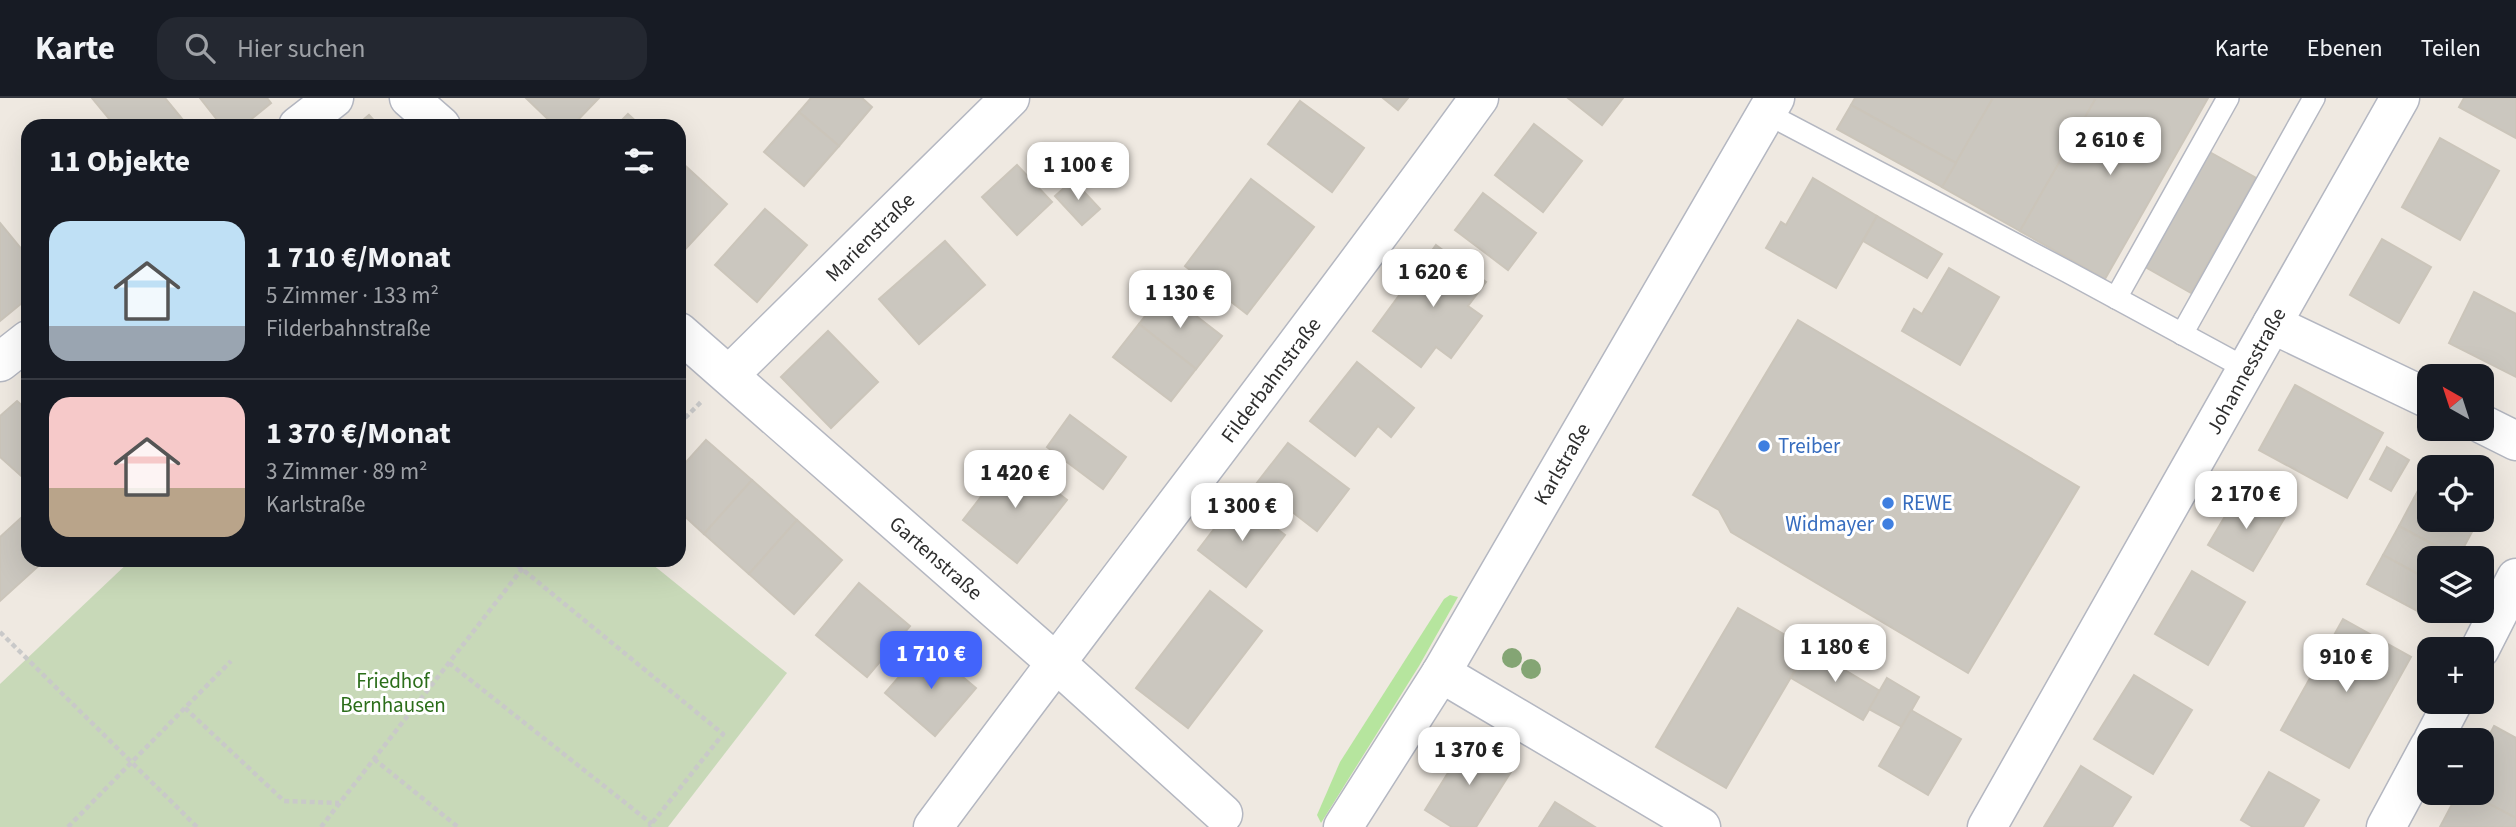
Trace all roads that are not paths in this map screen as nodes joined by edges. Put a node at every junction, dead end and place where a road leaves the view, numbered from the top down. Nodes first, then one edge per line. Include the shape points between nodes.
1 (334, 98) edge
2 (409, 98) edge
3 (1010, 98) edge
4 (1479, 98) edge
5 (2228, 98) edge
6 (2314, 98) edge
7 (2400, 98) edge
8 (1771, 106) edge
9 (307, 119) edge
10 (433, 119) edge
11 (2116, 298) junction
12 (2272, 324) junction
13 (2182, 334) junction
14 (686, 338) edge
15 (21, 346) edge
16 (0, 362) edge
17 (2247, 369) junction
18 (729, 375) junction
19 (2417, 393) edge
20 (2494, 430) edge
21 (2516, 441) edge
22 (2516, 578) edge
23 (2486, 637) edge
24 (1055, 662) junction
25 (1441, 673) junction
26 (2417, 769) edge
27 (1223, 814) dead end
28 (933, 827) edge
29 (1343, 827) edge
30 (1701, 827) edge
31 (1987, 827) edge
32 (2386, 827) edge

1 - 9 street
2 - 10 street
3 - 18 street, Marienstraße
4 - 24 street, Filderbahnstraße
5 - 11 lane
6 - 13 lane
7 - 12 street, Johannesstraße
8 - 11 lane
8 - 25 street, Karlstraße
11 - 13 lane
12 - 17 street, Johannesstraße
12 - 19 street
13 - 17 lane
14 - 18 street, Gartenstraße
15 - 16 street
17 - 31 street, Johannesstraße
18 - 24 street, Gartenstraße
20 - 21 street
22 - 23 street
24 - 27 street, Gartenstraße
24 - 28 street, Filderbahnstraße
25 - 29 street, Karlstraße
25 - 30 street
26 - 32 street

